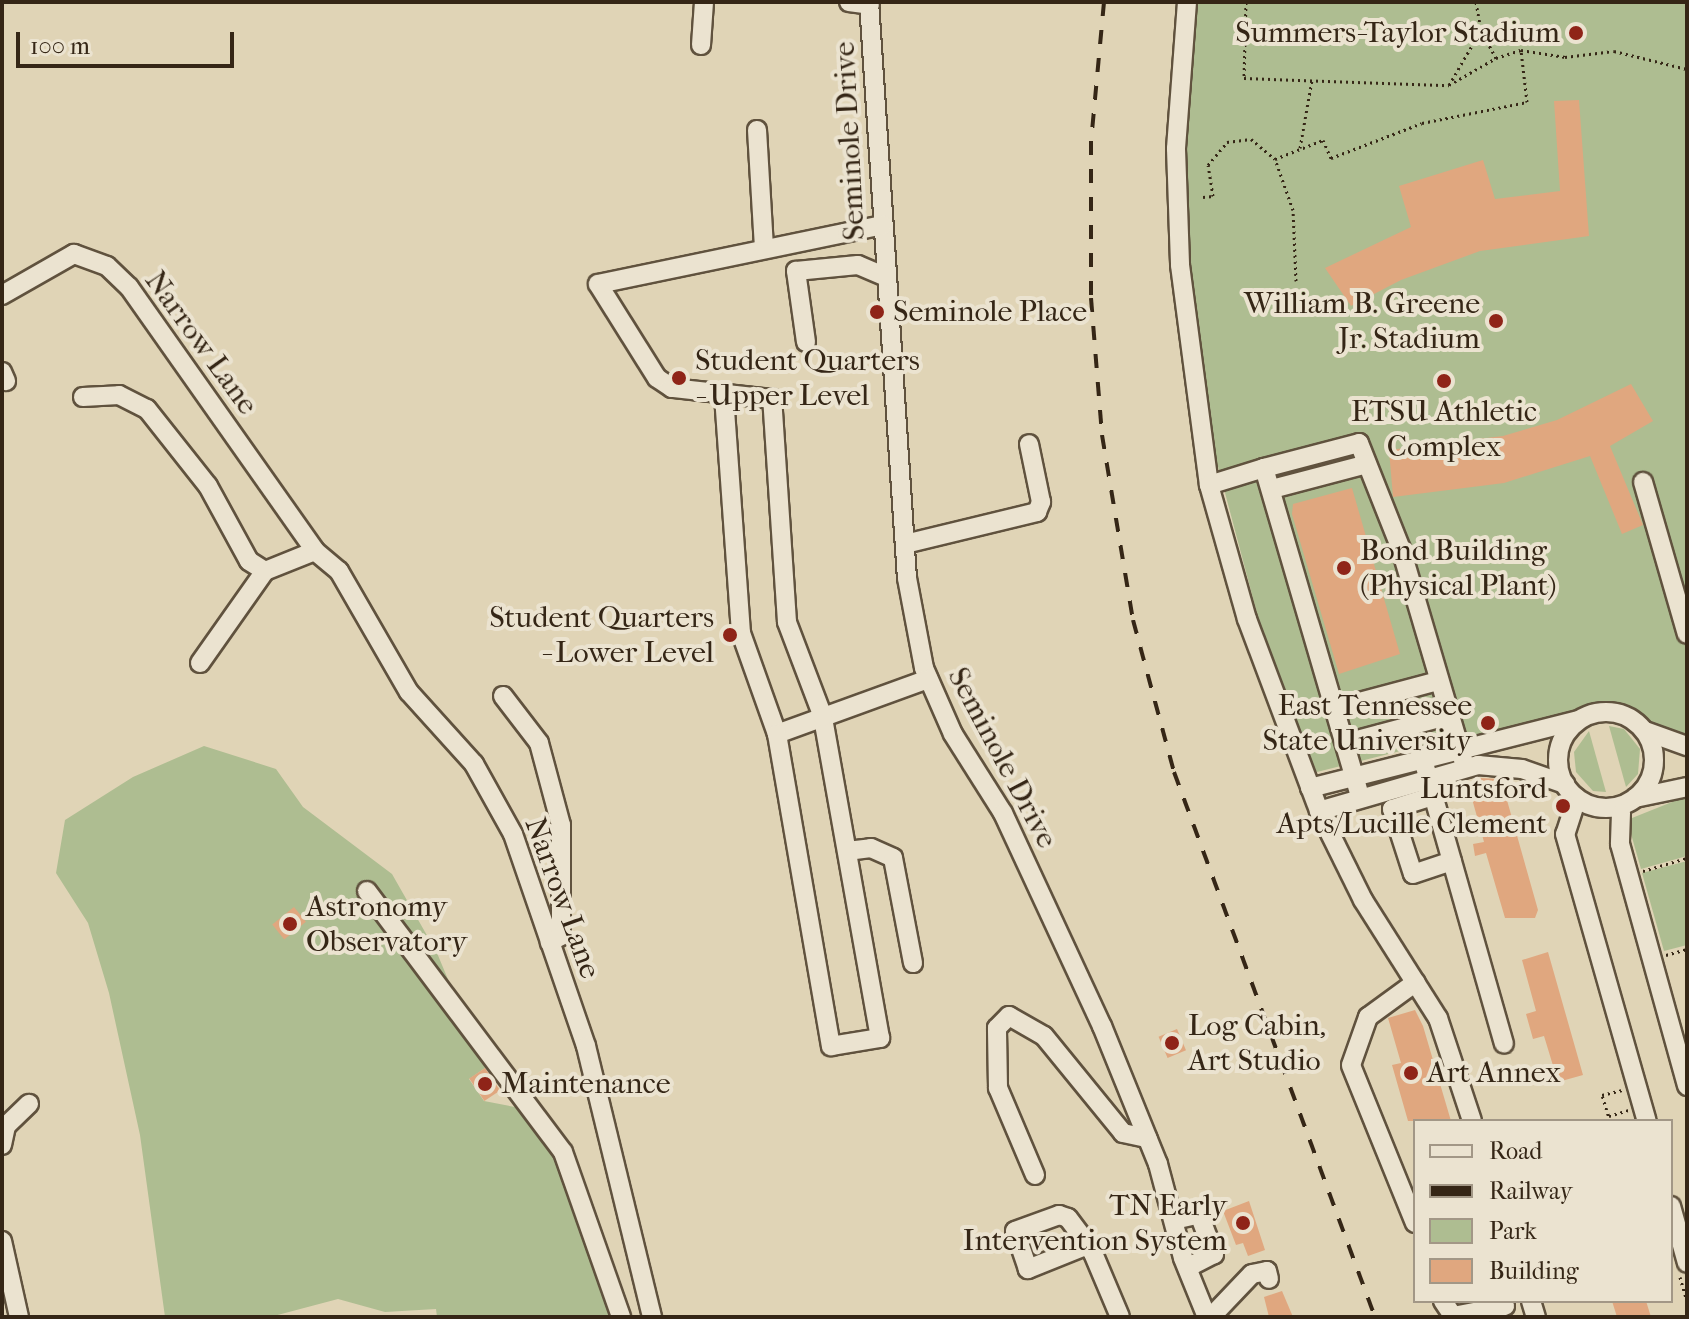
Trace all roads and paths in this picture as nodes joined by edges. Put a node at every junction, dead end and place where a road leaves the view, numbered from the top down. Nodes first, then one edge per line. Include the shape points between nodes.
1 (704, 2) edge
2 (849, 2) edge
3 (1187, 2) edge
4 (1246, 2) edge
5 (1476, 2) edge
6 (870, 3) edge
7 (1481, 30) junction
8 (701, 45) dead end
9 (1521, 50) junction
10 (1496, 58) junction
11 (1687, 69) edge
12 (1312, 80) junction
13 (1449, 85) junction
14 (757, 130) dead end
15 (1300, 148) junction
16 (1275, 159) junction
17 (1203, 197) dead end
18 (883, 225) junction
19 (764, 248) junction
20 (886, 277) junction
21 (1296, 281) dead end
22 (2, 295) edge
23 (806, 342) dead end
24 (724, 396) junction
25 (83, 397) dead end
26 (1029, 444) dead end
27 (1367, 464) junction
28 (1264, 468) junction
29 (1643, 482) dead end
30 (1209, 485) junction
31 (1272, 489) junction
32 (905, 544) junction
33 (315, 551) junction
34 (265, 571) junction
35 (1687, 634) edge
36 (200, 663) dead end
37 (928, 679) junction
38 (1438, 681) junction
39 (503, 696) dead end
40 (1337, 708) junction
41 (1447, 716) junction
42 (823, 717) junction
43 (1579, 720) junction
44 (1645, 731) junction
45 (777, 734) junction
46 (1346, 743) junction
47 (1687, 746) edge
48 (1459, 747) junction
49 (1422, 756) junction
50 (1465, 767) junction
51 (1354, 776) junction
52 (1428, 777) junction
53 (1687, 787) edge
54 (1310, 788) junction
55 (1571, 791) junction
56 (1360, 796) junction
57 (1433, 796) junction
58 (1635, 798) junction
59 (1319, 811) junction
60 (1621, 813) dead end
61 (847, 851) junction
62 (1687, 858) edge
63 (1636, 859) dead end
64 (1452, 861) junction
65 (367, 891) dead end
66 (550, 942) junction
67 (1687, 949) edge
68 (1663, 956) dead end
69 (913, 963) dead end
70 (1416, 982) junction
71 (1504, 1044) dead end
72 (1687, 1086) edge
73 (1602, 1095) dead end
74 (29, 1104) dead end
75 (1640, 1115) edge
76 (1609, 1118) edge
77 (1471, 1119) edge
78 (1147, 1138) junction
79 (2, 1145) edge
80 (1035, 1175) dead end
81 (1413, 1218) edge
82 (1673, 1219) edge
83 (1174, 1220) junction
84 (1676, 1239) edge
85 (2, 1241) edge
86 (1088, 1245) dead end
87 (1187, 1268) junction
88 (1683, 1268) edge
89 (1269, 1279) dead end
90 (1687, 1301) edge
91 (1444, 1303) edge
92 (1505, 1306) dead end
93 (19, 1317) edge
94 (621, 1317) edge
95 (652, 1317) edge
96 (1120, 1317) edge
97 (1209, 1317) edge

1 - 8 street
2 - 6 street
3 - 30 street via 1177,201 1186,339
4 - 12 path via 1244,78
5 - 7 path
6 - 18 street, Seminole Drive
7 - 10 path
7 - 13 path
9 - 10 path
9 - 11 path via 1565,57 1614,51
9 - 15 path via 1527,102 1422,123 1331,158 1323,140
10 - 13 path
12 - 13 path
12 - 15 path
14 - 19 street
15 - 16 path
16 - 17 path via 1256,140 1227,142 1208,165 1213,196
16 - 21 path via 1293,210
18 - 19 street
18 - 20 street, Seminole Drive
19 - 24 street via 598,284 657,378 672,388
20 - 23 street via 858,265 796,271
20 - 32 street, Seminole Drive
22 - 33 street, Narrow Lane via 74,254 107,266 129,287
24 - 42 street via 772,399 787,622
24 - 45 street via 741,633
25 - 34 street via 119,395 147,409 208,486 249,561
26 - 32 street via 1041,502 1037,512
27 - 28 street via 1359,443
27 - 31 street
27 - 38 street via 1401,549
28 - 30 street
28 - 31 street
29 - 35 street
30 - 54 street via 1247,619
31 - 40 street
32 - 37 street, Seminole Drive via 911,609
33 - 34 street
33 - 66 street, Narrow Lane via 339,571 409,692 474,764 513,834
34 - 36 street
37 - 42 street
37 - 78 street, Seminole Drive via 953,734 1003,813
38 - 40 street
38 - 41 street
39 - 66 street via 539,743 561,825 561,936
40 - 46 street
41 - 46 street
41 - 48 street
42 - 45 street
42 - 61 street
43 - 44 street via 1608,711
43 - 48 street
43 - 55 street via 1559,750
44 - 47 street
44 - 58 street via 1655,762
45 - 61 street via 831,1046 880,1038
46 - 51 street
48 - 49 street
48 - 50 street
49 - 51 street
49 - 52 street
50 - 52 street
50 - 55 street via 1522,769
51 - 54 street
51 - 56 street
52 - 56 street
52 - 57 street
53 - 58 street
54 - 59 street
55 - 58 street via 1602,808
55 - 75 street via 1565,834
56 - 59 street
57 - 64 street
57 - 64 street via 1392,809 1413,874
59 - 70 street via 1363,900
60 - 72 street via 1620,844
61 - 69 street via 871,848 893,858
62 - 63 path via 1639,872
64 - 71 street
65 - 94 street via 563,1152
66 - 95 street, Narrow Lane via 586,1046
67 - 68 path
70 - 77 street via 1438,1018
70 - 81 street via 1368,1017 1351,1065
73 - 76 path
74 - 79 street via 6,1126
75 - 76 path
78 - 80 street via 1123,1133 1044,1036 1009,1016 997,1028 998,1088
78 - 83 street, Seminole Drive
82 - 84 street
83 - 87 street, Seminole Drive
83 - 87 street via 1199,1214 1214,1254
84 - 88 street
85 - 93 street
86 - 96 street
87 - 97 street, Seminole Drive
88 - 90 path
89 - 97 street via 1267,1271 1252,1274
91 - 92 street via 1453,1316

